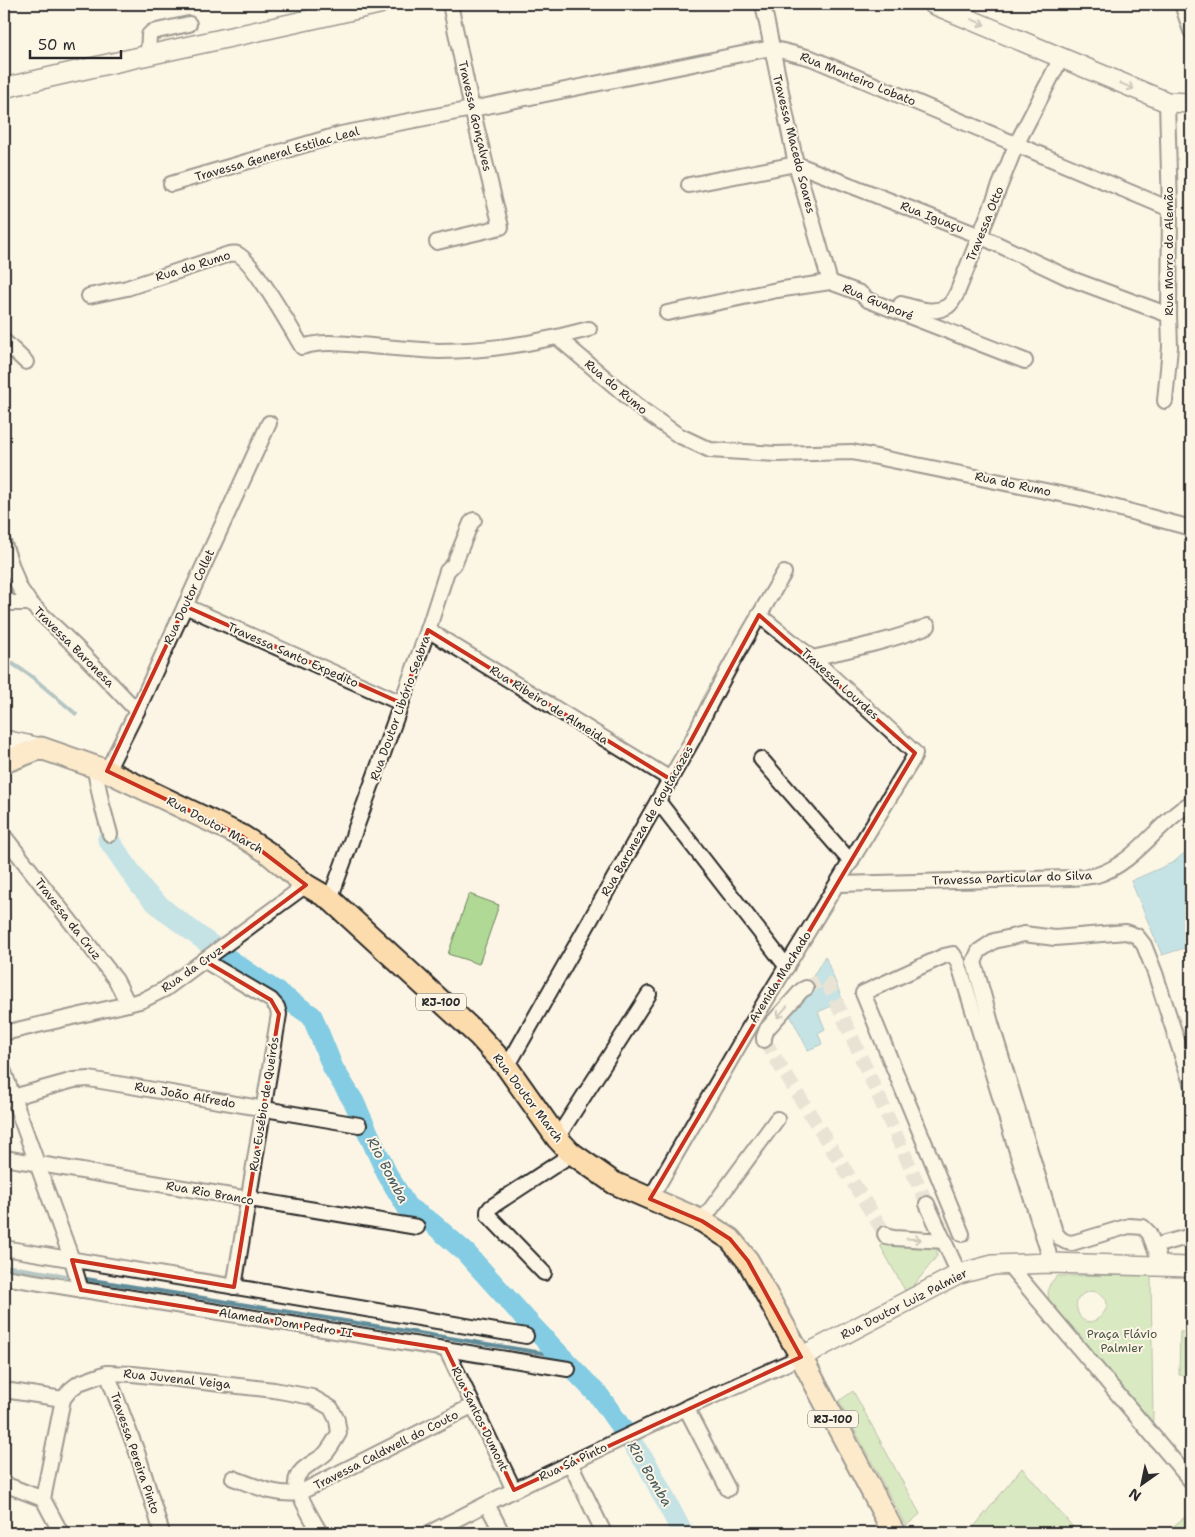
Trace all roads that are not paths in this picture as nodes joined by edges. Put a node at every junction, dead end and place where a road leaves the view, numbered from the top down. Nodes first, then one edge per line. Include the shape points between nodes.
1 (379, 4) edge
2 (450, 4) edge
3 (763, 4) edge
4 (933, 4) edge
5 (1182, 4) edge
6 (189, 24) dead end
7 (1191, 31) edge
8 (771, 48) junction
9 (148, 54) junction
10 (1061, 58) junction
11 (4, 88) edge
12 (1167, 102) junction
13 (1191, 103) edge
14 (472, 110) junction
15 (1016, 146) junction
16 (796, 164) junction
17 (171, 184) dead end
18 (689, 185) dead end
19 (1170, 209) junction
20 (980, 236) junction
21 (437, 242) dead end
22 (830, 282) junction
23 (860, 293) junction
24 (89, 296) dead end
25 (667, 313) dead end
26 (1169, 315) junction
27 (589, 329) dead end
28 (557, 337) junction
29 (4, 341) edge
30 (1025, 361) dead end
31 (26, 362) dead end
32 (1165, 401) dead end
33 (269, 423) dead end
34 (474, 520) dead end
35 (1191, 528) edge
36 (4, 544) edge
37 (784, 573) dead end
38 (4, 599) edge
39 (30, 603) junction
40 (185, 606) junction
41 (759, 615) junction
42 (928, 626) dead end
43 (428, 630) junction
44 (812, 658) junction
45 (401, 703) junction
46 (136, 711) junction
47 (4, 740) edge
48 (41, 748) junction
49 (914, 758) joint
50 (761, 759) dead end
51 (4, 762) edge
52 (100, 768) junction
53 (670, 779) junction
54 (658, 801) junction
55 (1191, 803) edge
56 (110, 834) dead end
57 (4, 836) edge
58 (851, 862) junction
59 (838, 884) junction
60 (306, 885) junction
61 (330, 899) junction
62 (215, 953) junction
63 (787, 967) junction
64 (806, 988) tunnel mouth
65 (649, 994) dead end
66 (128, 1004) junction
67 (4, 1033) edge
68 (764, 1040) dead end
69 (506, 1067) junction
70 (4, 1072) edge
71 (1191, 1083) edge
72 (13, 1097) junction
73 (263, 1109) junction
74 (777, 1119) dead end
75 (359, 1125) dead end
76 (557, 1138) junction
77 (572, 1154) junction
78 (4, 1158) edge
79 (36, 1164) junction
80 (248, 1199) junction
81 (650, 1199) junction
82 (927, 1204) tunnel mouth
83 (702, 1221) junction
84 (417, 1228) dead end
85 (885, 1234) dead end
86 (962, 1234) dead end
87 (1191, 1236) edge
88 (945, 1241) junction
89 (1154, 1246) junction
90 (4, 1248) edge
91 (1050, 1263) junction
92 (1008, 1264) junction
93 (73, 1265) junction
94 (1162, 1266) junction
95 (1191, 1267) edge
96 (544, 1273) dead end
97 (959, 1274) junction
98 (4, 1277) edge
99 (80, 1287) junction
100 (234, 1287) junction
101 (526, 1336) dead end
102 (446, 1349) junction
103 (801, 1356) junction
104 (568, 1369) dead end
105 (107, 1374) junction
106 (4, 1390) edge
107 (64, 1399) junction
108 (472, 1406) junction
109 (686, 1408) junction
110 (570, 1463) junction
111 (233, 1478) dead end
112 (1191, 1481) edge
113 (4, 1484) edge
114 (728, 1488) dead end
115 (514, 1490) junction
116 (299, 1493) junction
117 (43, 1499) junction
118 (487, 1504) junction
119 (61, 1533) edge
120 (162, 1533) edge
121 (320, 1533) edge
122 (429, 1533) edge
123 (502, 1533) edge
124 (604, 1533) edge
125 (894, 1533) edge

1 - 9 main road
2 - 14 street, Travessa Gonçalves
3 - 8 street, Travessa Macedo Soares
4 -> 10 main road
5 - 7 street
6 - 9 street via 152,32
8 - 14 street, Rua Monteiro Lobato
8 - 15 street, Rua Monteiro Lobato via 811,58
8 - 16 street, Travessa Macedo Soares
9 - 11 main road
10 -> 12 main road
10 - 15 street, Travessa Otto
12 - 13 main road
12 - 19 street, Rua Morro do Alemão
14 - 17 street, Travessa General Estilac Leal via 341,134
14 - 21 street, Travessa Gonçalves via 501,227
15 - 19 street, Rua Monteiro Lobato
15 - 20 street, Travessa Otto
16 - 18 street
16 - 20 street, Rua Iguaçu
16 - 22 street, Travessa Macedo Soares
19 - 26 street, Rua Morro do Alemão
20 - 23 street, Travessa Otto via 949,306 929,310
20 - 26 street, Rua Iguaçu via 1069,278
22 - 23 street, Rua Guaporé
22 - 25 street, Rua Guaporé
23 - 30 street, Rua Guaporé via 868,300
24 - 28 street, Rua do Rumo via 127,288 236,253 256,274 302,347 323,342 438,351 496,348
26 - 32 street, Rua Morro do Alemão
27 - 28 street
28 - 35 street, Rua do Rumo via 644,411 678,435 710,450 776,454 852,452 1080,498
29 - 31 street
33 - 40 street, Rua Doutor Collet
34 - 43 street, Rua Doutor Libório Seabra via 454,564 447,571
36 - 39 street via 19,587
37 - 41 street, Rua Baroneza de Goytacazes
38 - 39 street, Travessa Baronesa via 12,603
39 - 46 street, Travessa Baronesa via 76,646
40 - 45 street, Travessa Santo Expedito
40 - 46 street, Rua Doutor Collet
41 - 44 street, Travessa Lourdes
41 - 53 street, Rua Baroneza de Goytacazes
42 - 44 street via 874,644
43 - 45 street, Rua Doutor Libório Seabra
43 - 53 street, Rua Ribeiro de Almeida
44 - 49 street, Travessa Lourdes via 915,753
45 - 61 street, Rua Doutor Libório Seabra
46 - 52 street, Rua Doutor Collet
47 - 48 main road, Rua Doutor March / RJ-100
48 - 51 main road
48 - 52 main road, Rua Doutor March / RJ-100
49 - 58 street, Avenida Machado
50 - 58 street
52 - 56 street via 102,805
52 - 60 main road, Rua Doutor March / RJ-100 via 242,836 268,852
53 - 54 street, Rua Baroneza de Goytacazes
54 - 63 street
54 - 69 street, Rua Baroneza de Goytacazes
55 - 59 street, Travessa Particular do Silva via 1169,819 1124,862 1098,875
57 - 66 street, Travessa da Cruz via 116,980
58 - 59 street, Avenida Machado
59 - 63 street, Avenida Machado
60 - 61 main road, Rua Doutor March / RJ-100
60 - 62 street, Rua da Cruz
61 - 69 main road, Rua Doutor March / RJ-100 via 479,1036
62 - 66 street, Rua da Cruz via 166,989
62 - 73 street, Rua Eusébio de Queirós via 277,1007 279,1014
63 - 81 street, Avenida Machado
64 -> 68 street via 767,1029
65 - 76 street
66 - 67 street, Rua da Cruz
69 - 76 main road, Rua Doutor March / RJ-100
70 - 72 street
71 - 89 street via 1155,973 1137,936 1126,932 1056,938 1024,934 994,941 979,951 974,962 1055,1232 1060,1240 1072,1243 1129,1226 1143,1227
72 - 73 street, Rua João Alfredo via 81,1078
72 - 79 street
73 - 75 street, Rua João Alfredo
73 - 80 street, Rua Eusébio de Queirós
74 - 83 street
76 - 77 main road, Rua Doutor March / RJ-100
77 - 81 main road, Rua Doutor March / RJ-100 via 614,1183
77 - 96 street via 488,1211 488,1215
78 - 79 street, Rua Rio Branco
79 - 80 street, Rua Rio Branco
79 - 93 street
80 - 84 street, Rua Rio Branco
80 - 100 street, Rua Eusébio de Queirós
81 - 83 main road, Rua Doutor March / RJ-100
82 - 88 street
83 - 103 main road, Rua Doutor March / RJ-100 via 730,1239 748,1261
85 -> 88 street via 894,1238
86 - 91 street via 863,993 952,954 958,962
87 - 89 street
88 - 97 street
89 - 94 street
90 - 93 street
91 - 92 main road, Rua Doutor Luiz Palmier
91 - 94 main road, Rua Doutor Luiz Palmier
92 - 97 main road, Rua Doutor Luiz Palmier
92 - 112 street
93 - 99 street
93 - 100 street
94 - 95 main road, Rua Doutor Luiz Palmier
97 - 103 main road, Rua Doutor Luiz Palmier
98 - 99 street, Alameda Dom Pedro II
99 - 102 street, Alameda Dom Pedro II
100 - 101 street
102 - 104 street, Alameda Dom Pedro II
102 - 108 street, Rua Santos Dumont
103 - 109 street, Rua Sá Pinto
103 - 125 main road, Rua Doutor March / RJ-100
105 - 107 street, Rua Juvenal Veiga via 79,1383
105 - 116 street, Rua Juvenal Veiga via 246,1386 312,1397 331,1408 339,1433 325,1454 299,1474 296,1483
105 - 120 street, Travessa Pereira Pinto via 138,1455
106 - 107 street
107 - 117 street
108 - 115 street, Rua Santos Dumont
108 - 116 street, Travessa Caldwell do Couto
109 - 110 street, Rua Sá Pinto
109 - 114 street
110 - 115 street, Rua Sá Pinto
110 - 124 street
111 - 116 street via 273,1492
113 - 117 street
115 - 118 street, Rua Sá Pinto
116 - 121 street
117 - 119 street
118 - 122 street, Rua Sá Pinto
118 - 123 street

